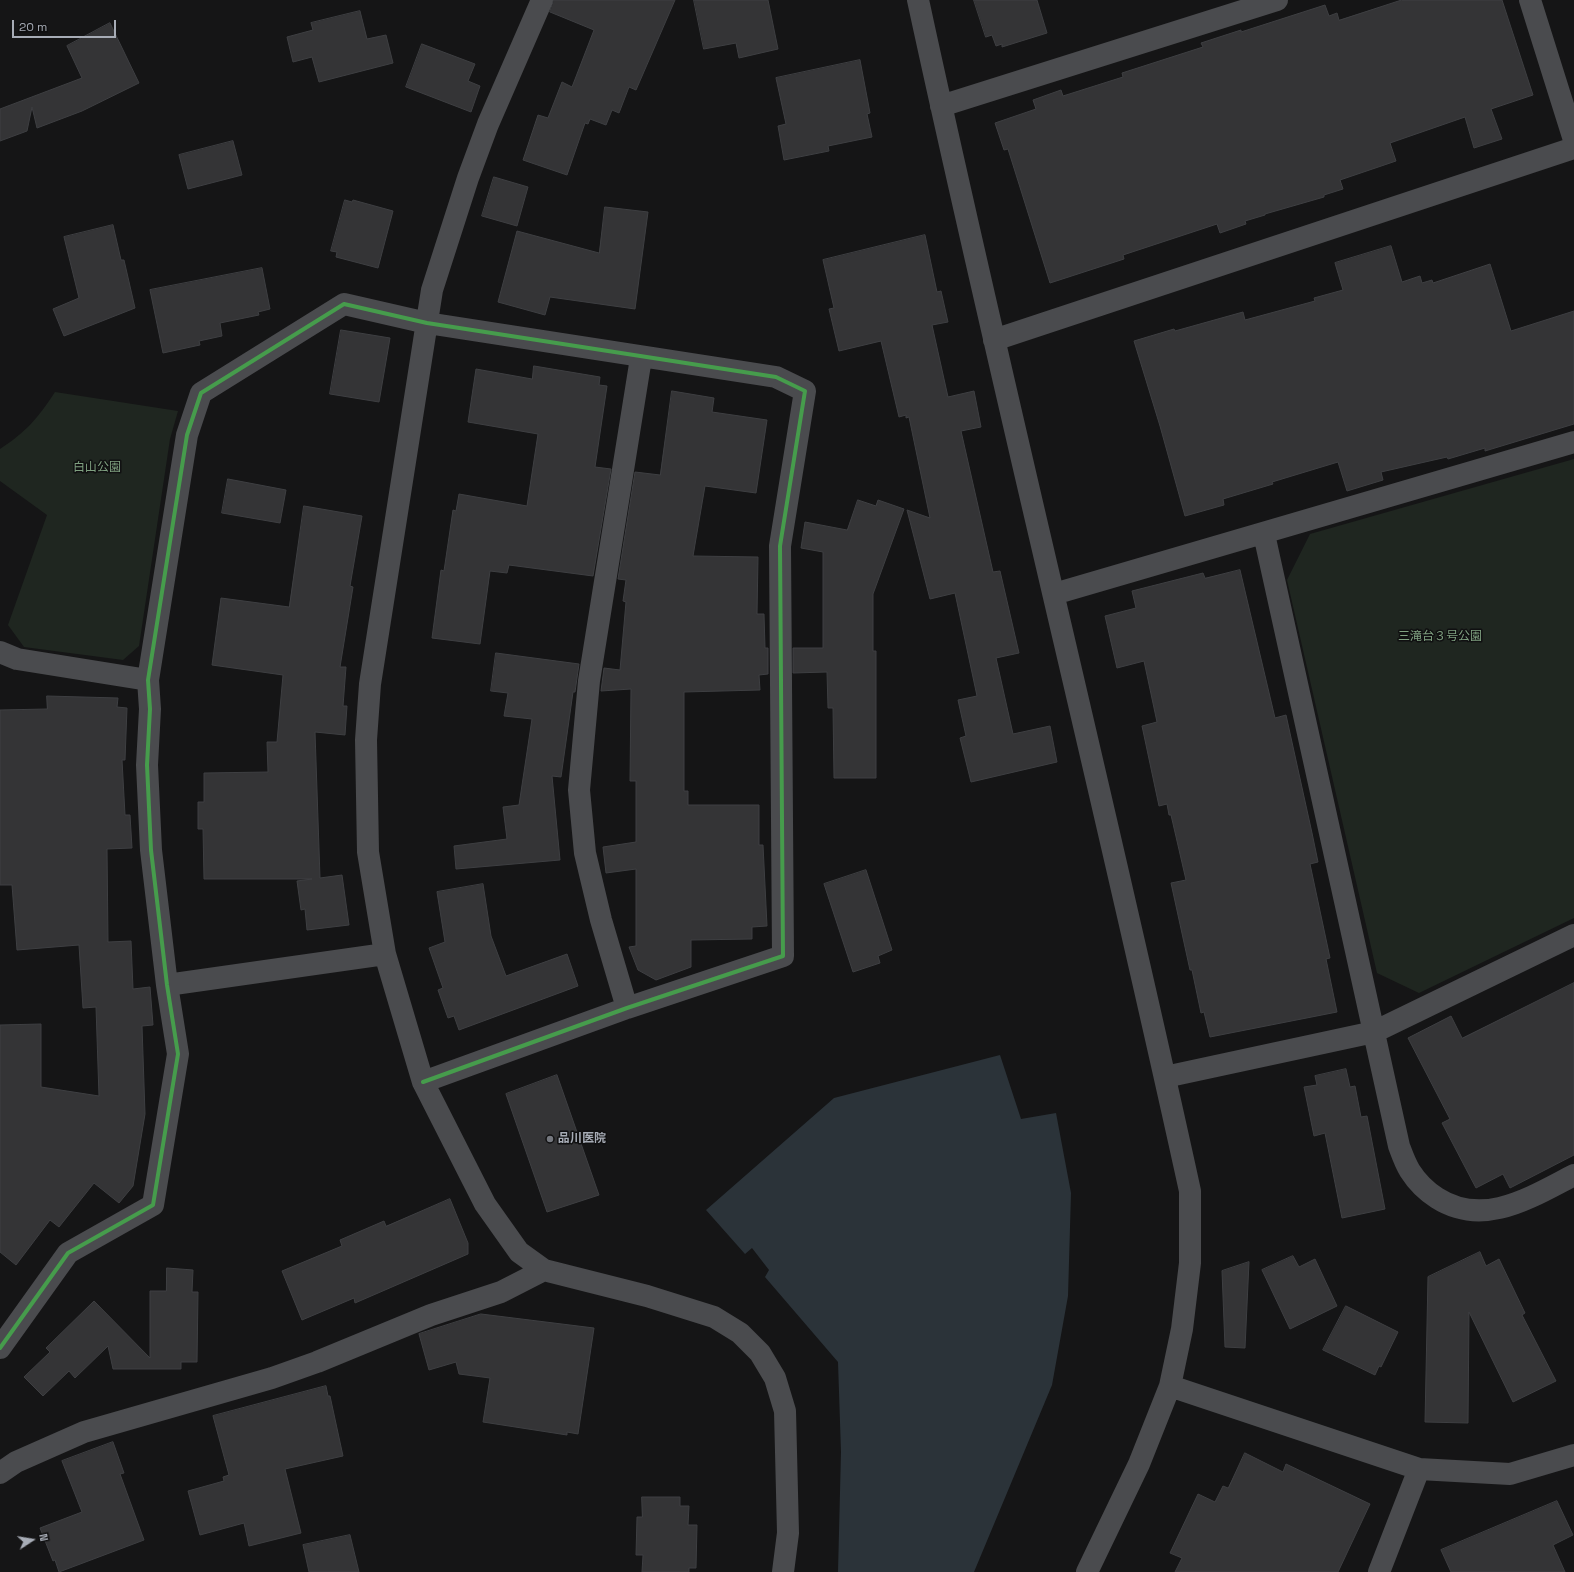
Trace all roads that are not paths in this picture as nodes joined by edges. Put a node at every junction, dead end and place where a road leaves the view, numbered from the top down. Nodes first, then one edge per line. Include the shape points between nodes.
1 (542, 0) edge
2 (918, 0) edge
3 (1277, 0) edge
4 (1530, 0) edge
5 (940, 106) junction
6 (1574, 140) edge
7 (1574, 148) edge
8 (427, 323) junction
9 (994, 340) junction
10 (641, 358) junction
11 (1574, 442) edge
12 (1264, 534) junction
13 (1054, 594) junction
14 (0, 652) edge
15 (148, 680) junction
16 (1574, 936) edge
17 (385, 954) junction
18 (167, 984) junction
19 (628, 1008) junction
20 (1374, 1032) junction
21 (1165, 1077) junction
22 (422, 1082) junction
23 (1574, 1176) edge
24 (544, 1270) junction
25 (0, 1348) edge
26 (1170, 1386) junction
27 (1574, 1455) edge
28 (1419, 1469) junction
29 (0, 1473) edge
30 (783, 1572) edge
31 (1087, 1572) edge
32 (1379, 1572) edge

1 - 8 street via 488,124 468,178 432,290
2 - 5 street
3 - 5 street
4 - 6 street
5 - 9 street
7 - 9 street
8 - 10 street
8 - 15 street via 344,304 201,393 187,435
8 - 17 street via 370,684 366,740 368,852
9 - 13 street
10 - 19 street via 589,681 579,790 585,854 601,920
10 - 19 street via 776,377 805,391 780,546 783,956
11 - 12 street
12 - 13 street
12 - 20 street
13 - 21 street
14 - 15 street via 17,659
15 - 18 street via 150,709 147,765 151,850
16 - 20 street
17 - 18 street
17 - 22 street
18 - 25 street via 178,1054 153,1205 68,1253
19 - 22 street
20 - 21 street
20 - 23 street via 1399,1146 1410,1171 1425,1191 1444,1202 1476,1212 1503,1208
21 - 26 street via 1190,1191 1190,1263 1182,1329
22 - 24 street via 485,1204 519,1252
24 - 29 street via 501,1292 431,1315 298,1369 84,1432 16,1462
24 - 30 street via 647,1296 714,1317 740,1333 760,1353 776,1378 785,1411 788,1533
26 - 28 street
26 - 31 street via 1139,1464
27 - 28 street via 1510,1474
28 - 32 street

